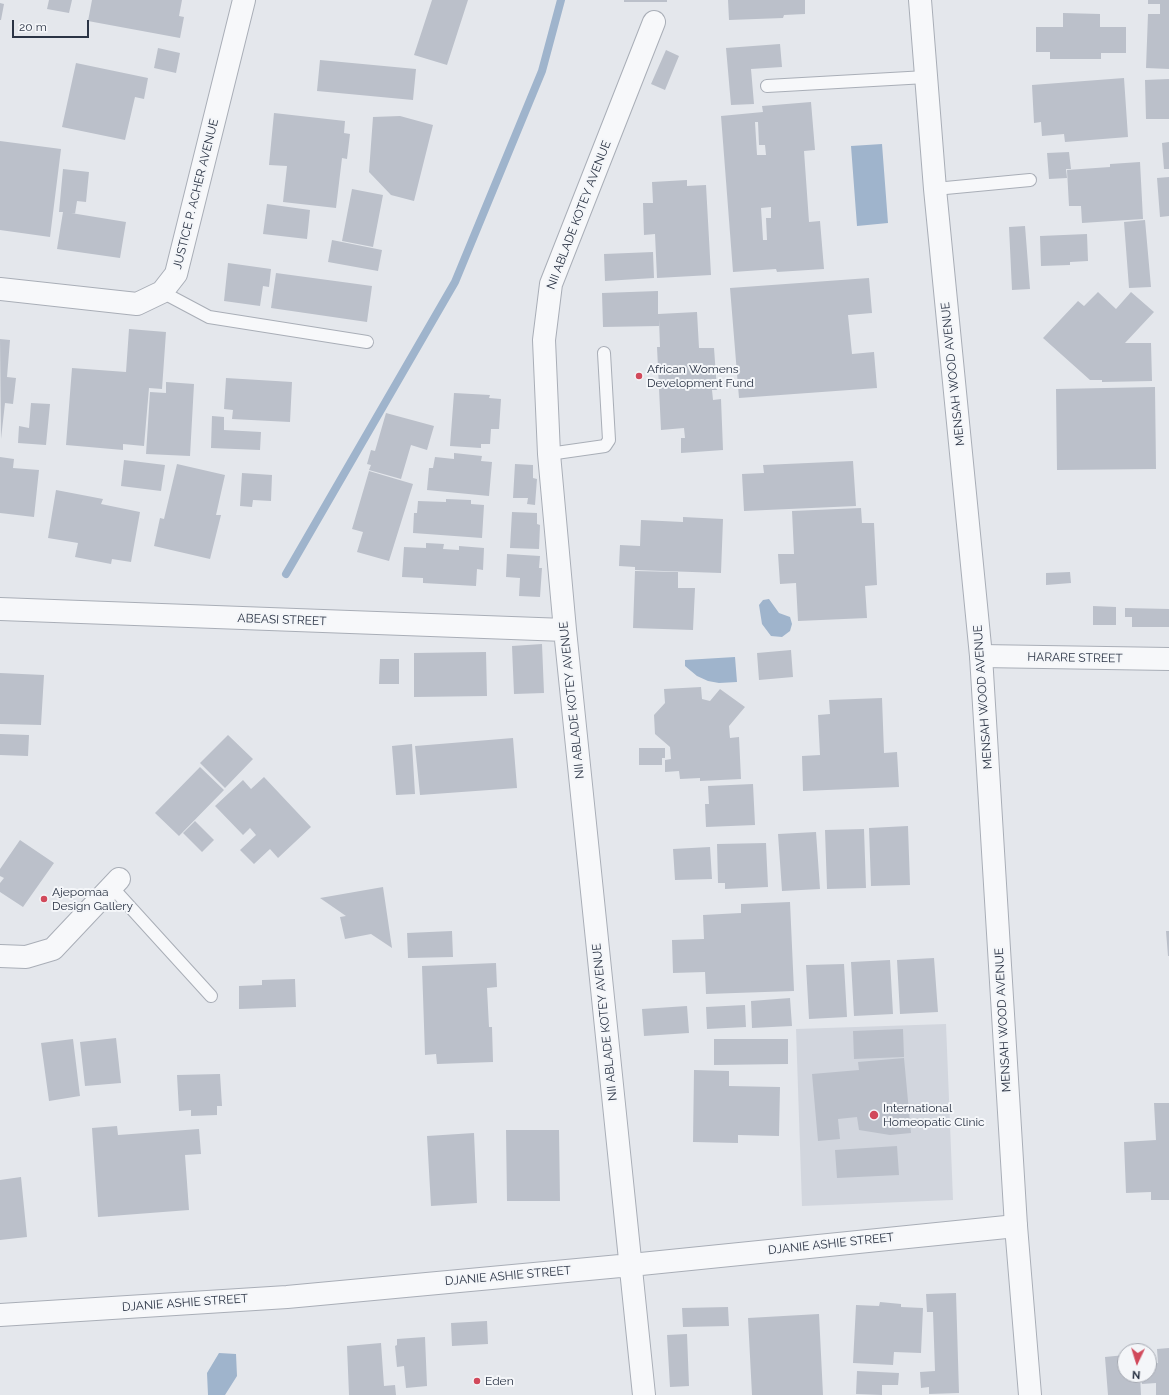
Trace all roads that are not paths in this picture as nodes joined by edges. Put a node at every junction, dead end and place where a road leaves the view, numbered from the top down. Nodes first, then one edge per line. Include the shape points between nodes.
1 (244, 0) edge
2 (920, 0) edge
3 (654, 22) dead end
4 (926, 77) junction
5 (767, 86) dead end
6 (1030, 180) dead end
7 (935, 189) junction
8 (0, 289) edge
9 (162, 292) junction
10 (367, 342) dead end
11 (604, 353) dead end
12 (549, 454) junction
13 (0, 609) edge
14 (565, 630) junction
15 (981, 656) junction
16 (1169, 659) edge
17 (115, 883) joint
18 (0, 956) edge
19 (210, 996) dead end
20 (1016, 1226) junction
21 (631, 1265) junction
22 (0, 1315) edge
23 (644, 1395) edge
24 (1030, 1395) edge

1 - 9 street, JUSTICE P. ACHER AVENUE via 176,274
2 - 4 street, MENSAH WOOD AVENUE
3 - 12 street, NII ABLADE KOTEY AVENUE via 551,284 544,340
4 - 5 lane
4 - 7 street, MENSAH WOOD AVENUE
6 - 7 lane
7 - 15 street, MENSAH WOOD AVENUE
8 - 9 street, JUSTICE P. ACHER AVENUE via 137,304
9 - 10 lane via 209,317
11 - 12 lane via 608,440 605,446
12 - 14 street, NII ABLADE KOTEY AVENUE
13 - 14 street, ABEASI STREET
14 - 21 street, NII ABLADE KOTEY AVENUE
15 - 16 street, HARARE STREET
15 - 20 street, MENSAH WOOD AVENUE
17 - 18 street via 53,949 26,957
17 - 19 lane
20 - 21 street, DJANIE ASHIE STREET
20 - 24 street, MENSAH WOOD AVENUE
21 - 22 street, DJANIE ASHIE STREET via 287,1297
21 - 23 street, NII ABLADE KOTEY AVENUE

